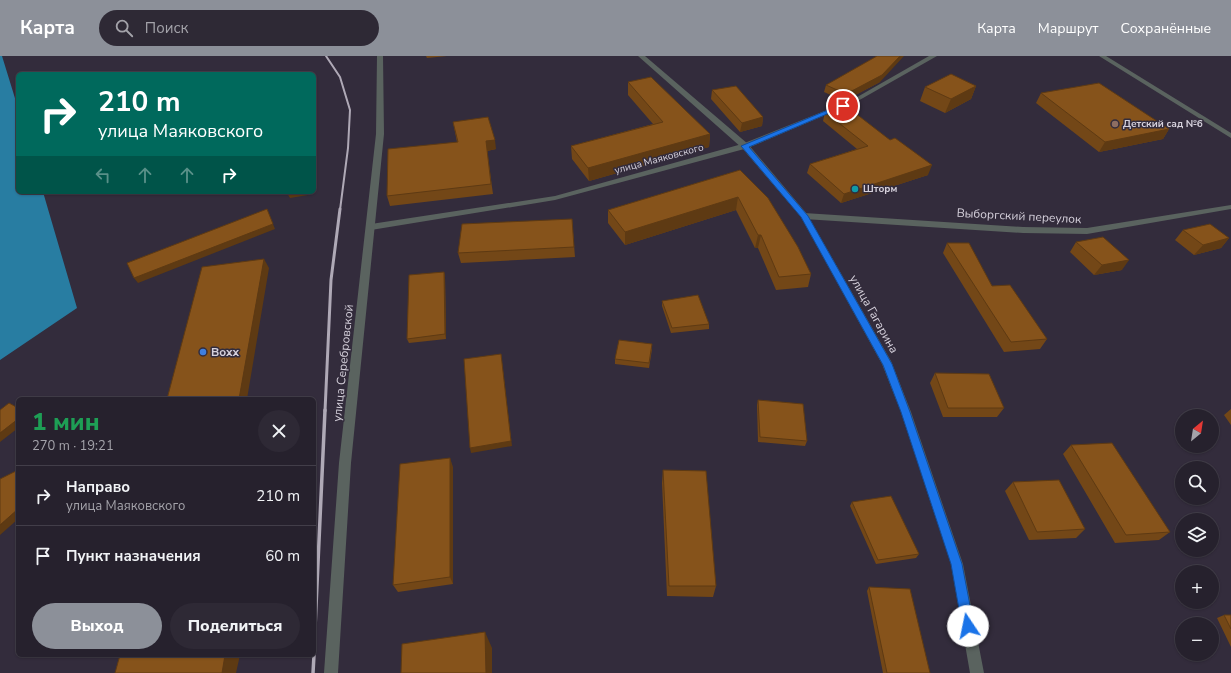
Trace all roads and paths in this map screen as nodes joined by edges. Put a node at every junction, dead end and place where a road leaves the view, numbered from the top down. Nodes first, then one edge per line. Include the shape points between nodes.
1 (380, 56) edge
2 (641, 56) edge
3 (934, 56) edge
4 (1102, 56) edge
5 (1231, 136) edge
6 (745, 146) junction
7 (1231, 207) edge
8 (804, 216) junction
9 (371, 227) junction
10 (331, 673) edge
11 (977, 673) edge

1 - 9 street, улица Серебровской via 380,134
2 - 6 street, улица Гагарина
3 - 6 street, улица Маяковского via 854,101
4 - 5 street
6 - 8 street, улица Гагарина
6 - 9 street, улица Маяковского via 555,198
7 - 8 street, Выборгский переулок via 1087,231 1023,230
8 - 11 street, улица Гагарина via 887,364 906,412 957,564
9 - 10 street, улица Серебровской via 345,463

